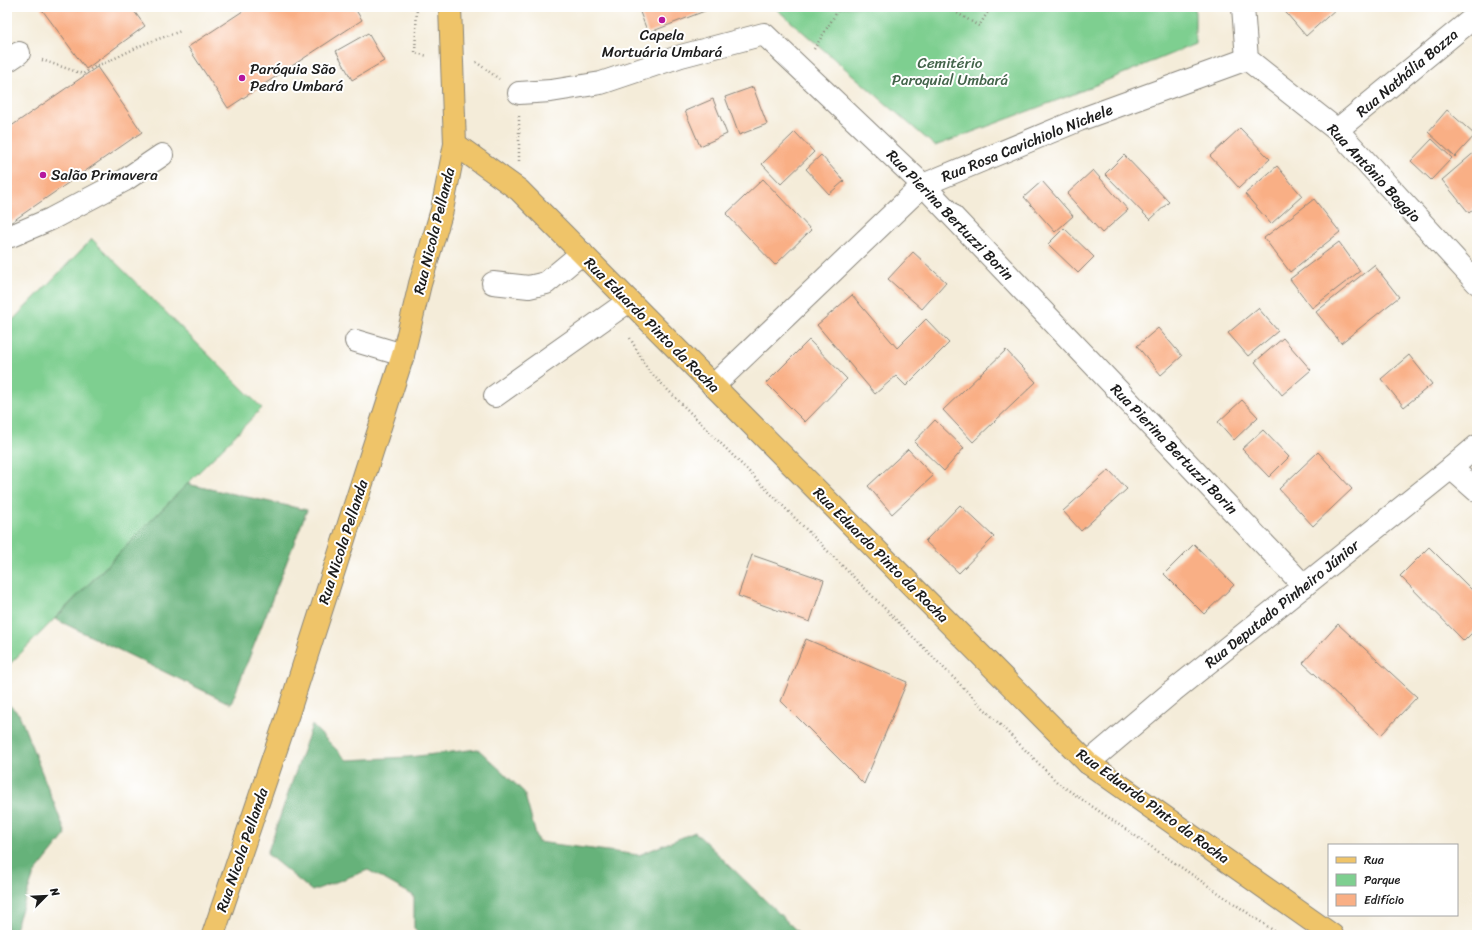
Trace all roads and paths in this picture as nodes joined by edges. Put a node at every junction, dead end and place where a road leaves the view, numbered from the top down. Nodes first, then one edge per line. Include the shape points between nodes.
1 (417, 7) edge
2 (450, 7) edge
3 (840, 7) edge
4 (947, 7) edge
5 (991, 7) edge
6 (1243, 7) edge
7 (1477, 15) edge
8 (182, 31) dead end
9 (430, 56) dead end
10 (13, 57) edge
11 (472, 59) dead end
12 (1248, 59) junction
13 (801, 70) junction
14 (519, 93) junction
15 (1338, 130) junction
16 (455, 144) junction
17 (162, 155) dead end
18 (923, 185) junction
19 (519, 190) junction
20 (7, 234) edge
21 (582, 254) junction
22 (493, 283) dead end
23 (1477, 283) edge
24 (630, 301) junction
25 (356, 341) dead end
26 (403, 355) junction
27 (713, 386) junction
28 (496, 396) dead end
29 (1477, 446) edge
30 (1451, 468) junction
31 (1477, 491) edge
32 (1304, 586) junction
33 (1088, 763) junction
34 (213, 935) edge
35 (1332, 935) edge

1 - 9 path via 415,53
2 - 16 main road, Rua Nicola Pellanda
3 - 13 path
4 - 5 path via 979,26
6 - 12 street
7 - 15 street, Rua Nathália Bozza
8 - 10 path via 144,44 83,74
11 - 14 path
12 - 15 street, Rua Antônio Baggio
12 - 18 street, Rua Rosa Cavichiolo Nichele via 1079,120
13 - 14 street, Rua Pierina Bertuzzi Borin via 764,34 681,56 601,83 552,91
13 - 18 street, Rua Pierina Bertuzzi Borin
14 - 19 path
15 - 23 street, Rua Antônio Baggio
16 - 19 main road, Rua Eduardo Pinto da Rocha
16 - 26 main road, Rua Nicola Pellanda via 442,210 420,284
17 - 20 street via 125,180 51,219 12,236
18 - 27 street, Rua Rosa Cavichiolo Nichele
18 - 32 street, Rua Pierina Bertuzzi Borin
19 - 21 main road, Rua Eduardo Pinto da Rocha
21 - 22 street via 546,283 529,287
21 - 24 main road, Rua Eduardo Pinto da Rocha
24 - 27 main road, Rua Eduardo Pinto da Rocha
24 - 28 street
25 - 26 street
26 - 34 main road, Rua Nicola Pellanda via 288,714
27 - 33 main road, Rua Eduardo Pinto da Rocha
29 - 30 street, Rua Deputado Pinheiro Júnior
30 - 31 street
30 - 32 street, Rua Deputado Pinheiro Júnior
32 - 33 street, Rua Deputado Pinheiro Júnior
33 - 35 main road, Rua Eduardo Pinto da Rocha

